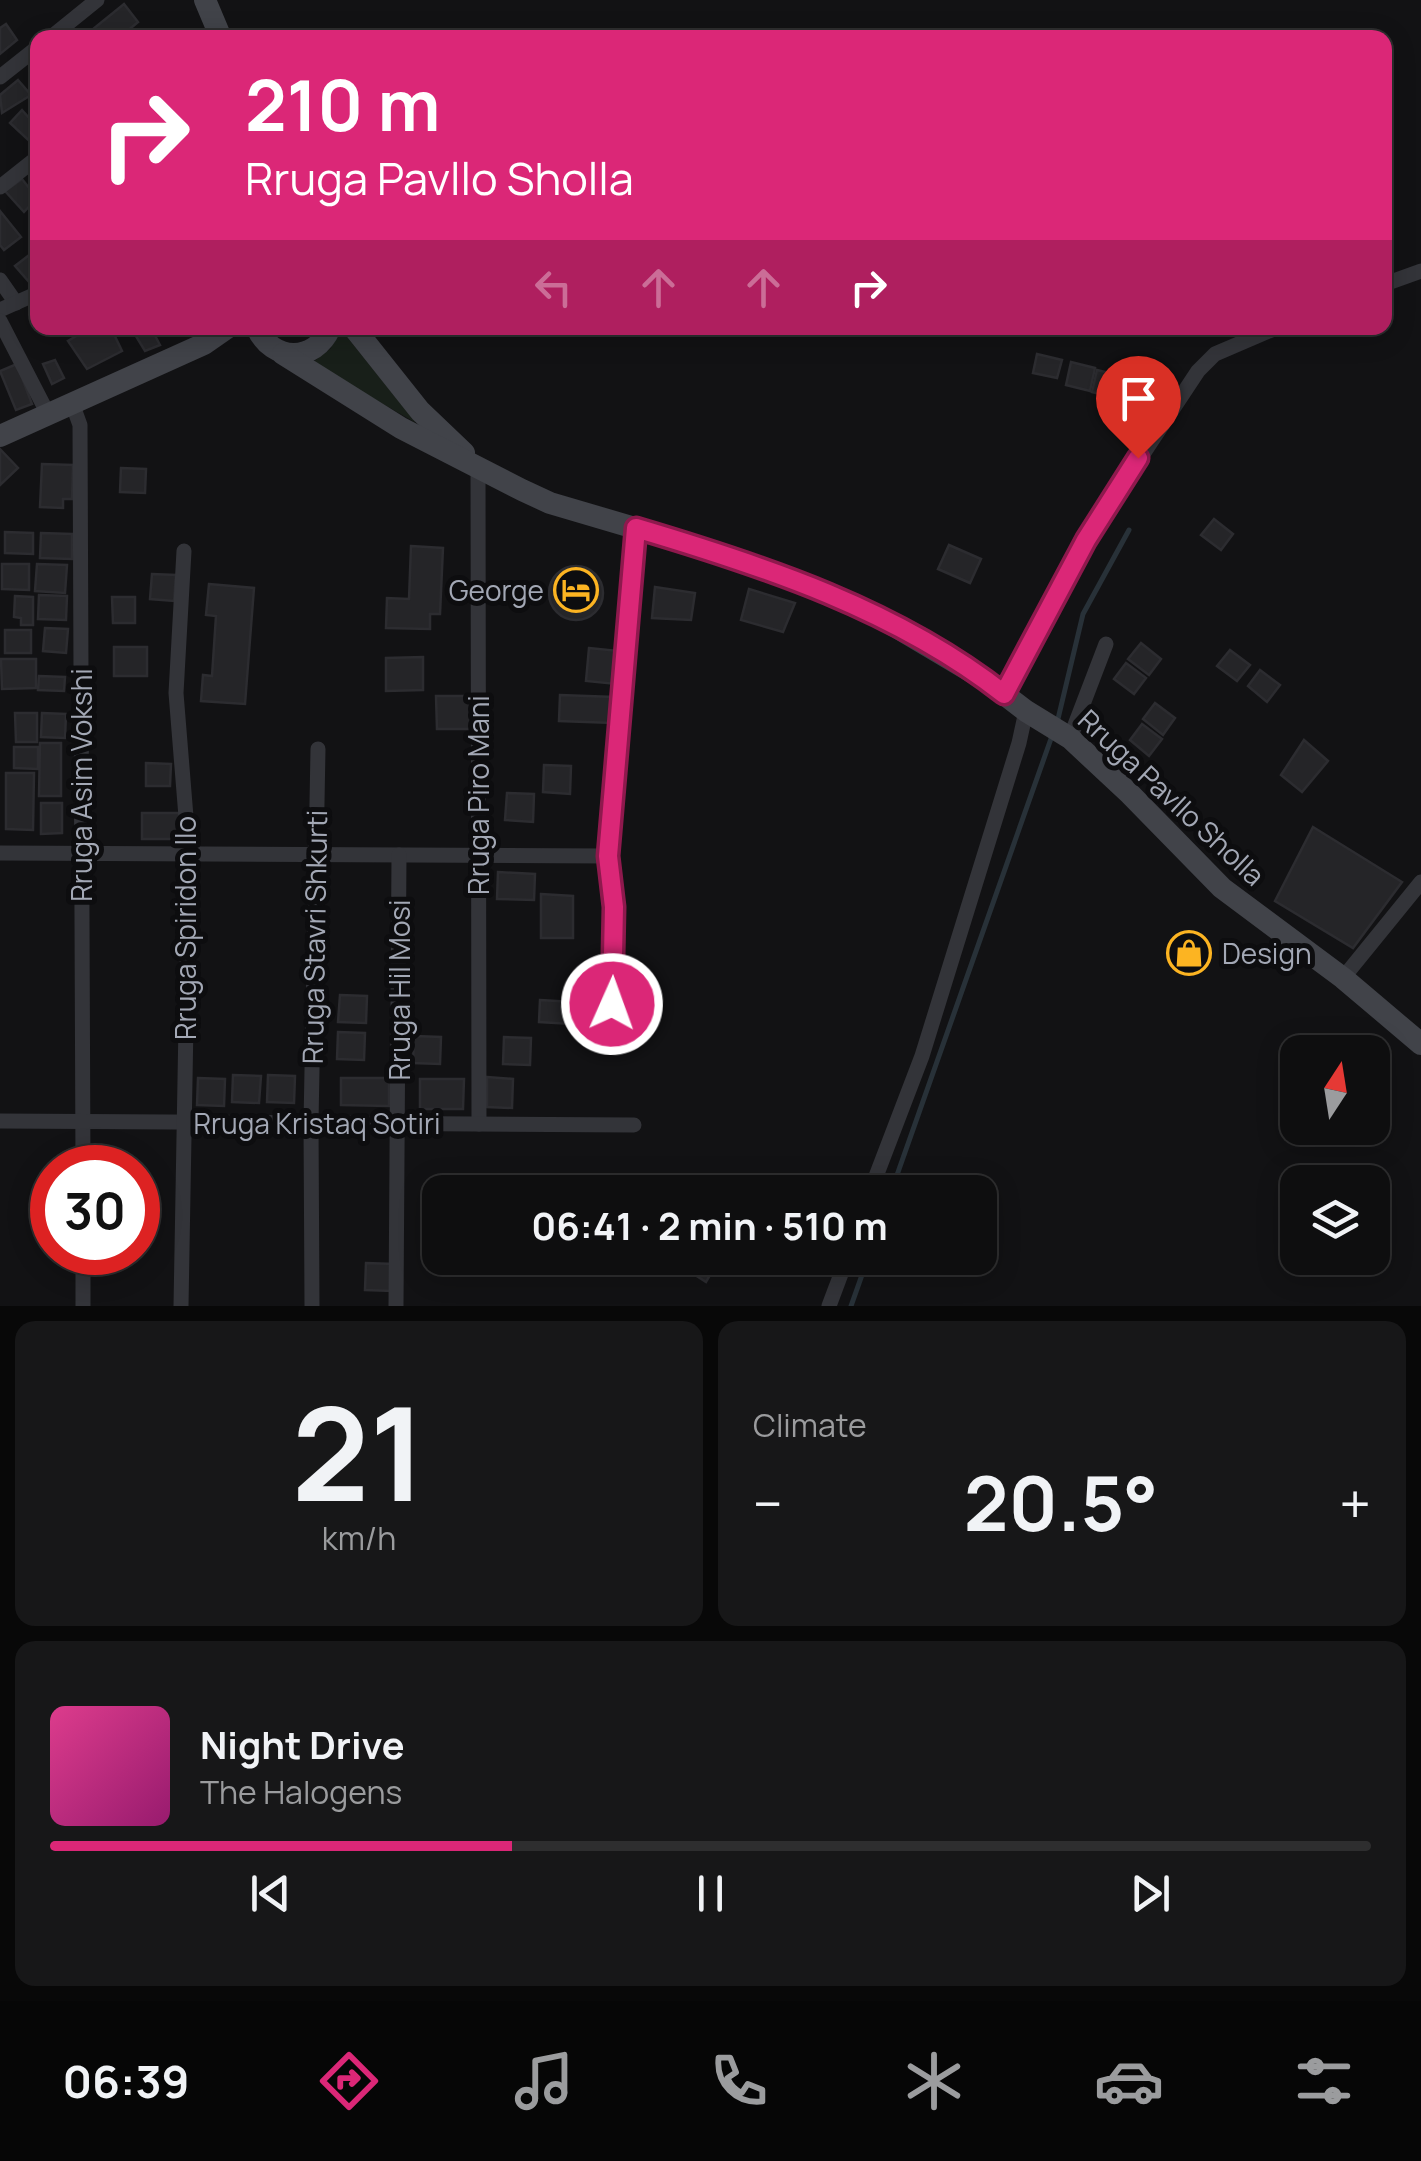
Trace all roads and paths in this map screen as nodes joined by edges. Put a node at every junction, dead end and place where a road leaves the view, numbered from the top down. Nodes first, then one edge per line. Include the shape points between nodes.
1 (97, 0) edge
2 (205, 0) edge
3 (60, 30) edge
4 (218, 30) edge
5 (30, 54) edge
6 (0, 77) edge
7 (30, 163) edge
8 (0, 187) edge
9 (1421, 270) edge
10 (0, 280) edge
11 (1392, 281) edge
12 (30, 296) edge
13 (16, 303) junction
14 (0, 310) edge
15 (0, 321) edge
16 (216, 335) edge
17 (242, 335) edge
18 (327, 335) edge
19 (360, 335) edge
20 (1260, 335) edge
21 (268, 341) edge
22 (72, 403) junction
23 (48, 414) junction
24 (0, 436) edge
25 (478, 466) junction
26 (636, 528) junction
27 (184, 551) dead end
28 (1106, 644) dead end
29 (1004, 694) junction
30 (1034, 716) junction
31 (1070, 738) junction
32 (318, 749) dead end
33 (0, 853) edge
34 (189, 854) junction
35 (80, 855) junction
36 (314, 855) junction
37 (399, 855) junction
38 (478, 855) junction
39 (608, 856) junction
40 (1421, 882) edge
41 (1342, 978) junction
42 (612, 1004) dead end
43 (1421, 1044) edge
44 (0, 1121) edge
45 (83, 1122) junction
46 (185, 1122) junction
47 (311, 1123) junction
48 (398, 1124) junction
49 (479, 1124) junction
50 (634, 1125) dead end
51 (83, 1145) edge
52 (876, 1175) edge
53 (83, 1275) edge
54 (841, 1275) edge
55 (82, 1306) edge
56 (180, 1306) edge
57 (312, 1306) edge
58 (396, 1306) edge
59 (830, 1306) edge

1 - 3 street
2 - 4 street
5 - 6 street
7 - 8 street
9 - 11 street
10 - 13 street
12 - 13 street
13 - 14 street
15 - 23 street
16 - 22 street
17 - 21 street
18 - 21 street via 299,355
19 - 25 street, Rruga Pavllo Sholla via 420,411
20 - 29 street via 1215,354 1198,371 1086,540
21 - 25 street, Rruga Pavllo Sholla via 400,428
22 - 23 street
22 - 35 street, Rruga Asim Vokshi via 80,425
23 - 24 street
25 - 26 street, Rruga Pavllo Sholla via 550,502
25 - 38 street, Rruga Piro Mani
26 - 29 street, Rruga Pavllo Sholla via 790,578 881,618
26 - 39 street
27 - 34 street, Rruga Spiridon Ilo via 176,693
28 - 31 street
29 - 30 street, Rruga Pavllo Sholla
30 - 31 street, Rruga Pavllo Sholla
30 - 52 street via 1019,744 922,1056
31 - 41 street, Rruga Pavllo Sholla via 1222,888
32 - 36 street, Rruga Stavri Shkurti
33 - 35 street
34 - 35 street
34 - 36 street
34 - 46 street, Rruga Spiridon Ilo
35 - 45 street, Rruga Asim Vokshi
36 - 37 street
36 - 47 street, Rruga Stavri Shkurti
37 - 38 street
37 - 48 street, Rruga Hil Mosi
38 - 39 street
38 - 49 street, Rruga Piro Mani
39 - 42 street
40 - 41 street
41 - 43 street, Rruga Pavllo Sholla
44 - 45 street, Rruga Kristaq Sotiri
45 - 46 street, Rruga Kristaq Sotiri
45 - 51 street, Rruga Asim Vokshi
46 - 47 street, Rruga Kristaq Sotiri
46 - 56 street, Rruga Spiridon Ilo
47 - 48 street, Rruga Kristaq Sotiri
47 - 57 street, Rruga Stavri Shkurti
48 - 49 street, Rruga Kristaq Sotiri
48 - 58 street, Rruga Hil Mosi
49 - 50 street, Rruga Kristaq Sotiri
53 - 55 street
54 - 59 street

